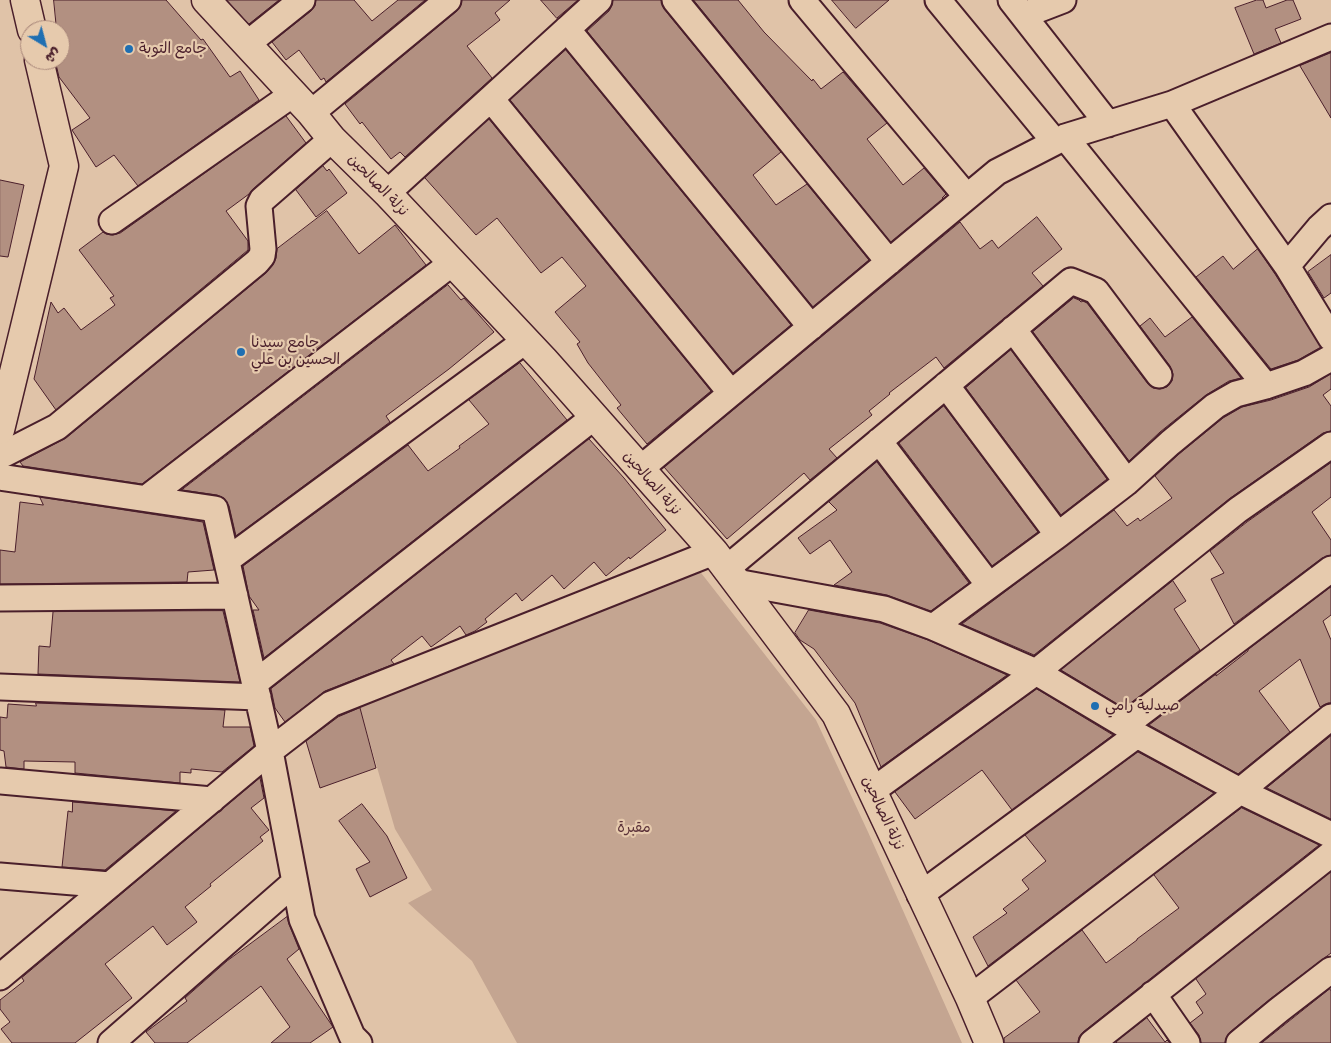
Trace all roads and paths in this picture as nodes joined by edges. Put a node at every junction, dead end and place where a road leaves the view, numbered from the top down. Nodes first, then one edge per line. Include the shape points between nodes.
1 (25, 0) edge
2 (206, 0) edge
3 (302, 0) edge
4 (448, 0) edge
5 (599, 0) edge
6 (675, 0) edge
7 (802, 0) edge
8 (938, 0) edge
9 (1063, 0) edge
10 (1018, 8) edge
11 (30, 20) edge
12 (567, 29) junction
13 (1331, 37) edge
14 (247, 44) junction
15 (41, 70) edge
16 (491, 99) junction
17 (302, 104) junction
18 (1172, 104) junction
19 (1108, 124) junction
20 (332, 138) junction
21 (1060, 140) junction
22 (387, 193) junction
23 (967, 197) junction
24 (1331, 217) edge
25 (112, 221) dead end
26 (889, 262) junction
27 (452, 263) junction
28 (1287, 266) junction
29 (811, 327) junction
30 (1013, 329) junction
31 (1331, 338) edge
32 (525, 340) junction
33 (1331, 358) edge
34 (1159, 375) dead end
35 (946, 385) junction
36 (1266, 386) junction
37 (731, 393) junction
38 (594, 417) junction
39 (0, 430) edge
40 (879, 441) junction
41 (1331, 445) edge
42 (0, 456) edge
43 (640, 469) junction
44 (0, 477) edge
45 (1127, 482) junction
46 (147, 498) junction
47 (1058, 535) junction
48 (227, 560) junction
49 (725, 568) junction
50 (1331, 569) edge
51 (990, 585) junction
52 (235, 596) junction
53 (0, 598) edge
54 (933, 627) junction
55 (1036, 672) junction
56 (0, 687) edge
57 (256, 690) junction
58 (1331, 717) edge
59 (1131, 730) junction
60 (270, 751) junction
61 (0, 781) edge
62 (872, 791) junction
63 (1240, 791) junction
64 (212, 800) junction
65 (1331, 835) edge
66 (1331, 854) edge
67 (0, 876) edge
68 (295, 882) junction
69 (110, 885) junction
70 (920, 895) junction
71 (1331, 970) edge
72 (0, 977) edge
73 (1153, 994) junction
74 (970, 998) junction
75 (351, 1041) edge
76 (110, 1043) edge
77 (989, 1043) edge
78 (1092, 1043) edge
79 (1187, 1043) edge
80 (1239, 1043) edge

1 - 11 main road
2 - 14 main road, نزلة الصالحين
3 - 14 street
4 - 17 street
5 - 12 street
6 - 26 street
7 - 23 street
8 - 21 street
9 - 10 street
10 - 19 street
12 - 16 street
12 - 29 street
13 - 18 street
14 - 17 main road, نزلة الصالحين
15 - 39 main road via 64,166
16 - 22 street
16 - 37 street
17 - 20 main road, نزلة الصالحين
17 - 25 street
18 - 19 street
18 - 28 street
19 - 21 street
20 - 22 main road, نزلة الصالحين
20 - 42 street via 262,200 259,206 263,248 257,262 57,427
21 - 23 street via 997,172
21 - 36 street
22 - 27 main road, نزلة الصالحين
23 - 26 street
24 - 28 street
26 - 29 street
27 - 32 main road, نزلة الصالحين
27 - 46 street
28 - 31 street
29 - 37 street
30 - 34 street via 1071,281 1096,291
30 - 35 street
30 - 45 street
32 - 38 main road, نزلة الصالحين
32 - 48 street
33 - 36 street via 1304,373
35 - 40 street
35 - 47 street
36 - 45 street via 1236,394 1215,406
37 - 43 street
38 - 43 main road, نزلة الصالحين
38 - 57 street
40 - 49 street
40 - 51 street
41 - 55 street via 1238,510
43 - 49 main road, نزلة الصالحين
44 - 46 street
45 - 47 street
46 - 48 street via 215,509
47 - 51 street
48 - 52 street
49 - 54 street via 884,609
49 - 60 street via 330,704
49 - 62 main road, نزلة الصالحين via 836,714
50 - 59 street
51 - 54 street
52 - 53 street
52 - 57 street
54 - 55 street
55 - 59 street
55 - 62 street
56 - 57 street
57 - 60 street
58 - 63 street
59 - 63 street
59 - 70 street
60 - 64 street
60 - 68 street
61 - 64 street
62 - 70 main road, نزلة الصالحين
63 - 65 street
63 - 74 street
64 - 69 street
66 - 73 street
67 - 69 street
68 - 75 street via 302,919
68 - 76 street
69 - 72 street
70 - 74 main road, نزلة الصالحين
71 - 80 street
73 - 78 street
73 - 79 street
74 - 77 main road, نزلة الصالحين

